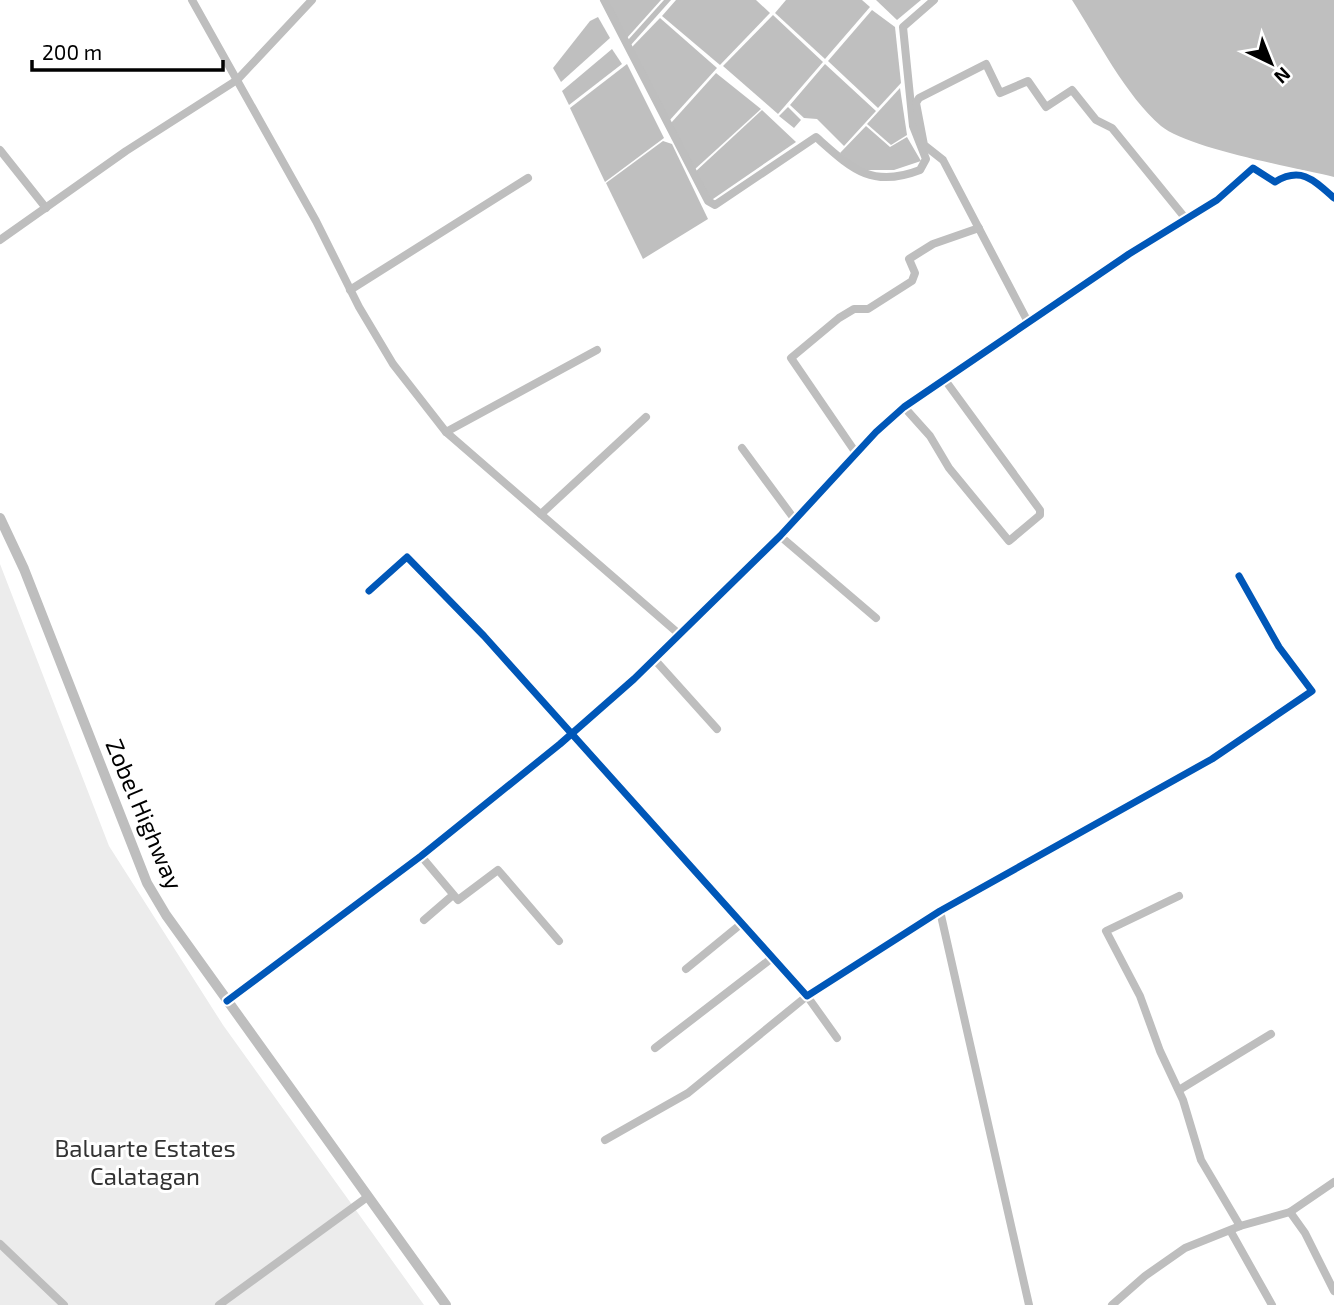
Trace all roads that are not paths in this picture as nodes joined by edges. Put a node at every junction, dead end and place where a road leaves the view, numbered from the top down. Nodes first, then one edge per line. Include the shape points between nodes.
1 (192, 0) edge
2 (312, 0) edge
3 (604, 0) edge
4 (934, 0) edge
5 (236, 80) junction
6 (0, 150) edge
7 (528, 178) dead end
8 (1334, 198) edge
9 (46, 208) junction
10 (1186, 219) junction
11 (979, 228) junction
12 (0, 240) edge
13 (350, 290) junction
14 (1028, 322) junction
15 (597, 350) dead end
16 (945, 380) junction
17 (904, 407) junction
18 (646, 417) dead end
19 (446, 432) junction
20 (742, 448) dead end
21 (856, 453) junction
22 (541, 514) junction
23 (0, 519) edge
24 (795, 520) junction
25 (780, 536) junction
26 (1239, 576) dead end
27 (369, 591) dead end
28 (876, 618) dead end
29 (679, 634) junction
30 (655, 660) junction
31 (717, 729) dead end
32 (570, 734) junction
33 (421, 856) junction
34 (453, 895) junction
35 (1179, 896) dead end
36 (940, 911) junction
37 (424, 920) dead end
38 (741, 924) junction
39 (559, 941) dead end
40 (772, 958) junction
41 (686, 969) dead end
42 (807, 996) junction
43 (228, 1001) junction
44 (1271, 1034) dead end
45 (837, 1038) dead end
46 (655, 1048) dead end
47 (1179, 1090) junction
48 (605, 1140) dead end
49 (1334, 1182) edge
50 (366, 1198) junction
51 (1290, 1212) junction
52 (1240, 1226) junction
53 (1231, 1232) junction
54 (0, 1244) edge
55 (1334, 1291) edge
56 (64, 1305) edge
57 (219, 1305) edge
58 (446, 1305) edge
59 (1029, 1305) edge
60 (1112, 1305) edge
61 (1272, 1305) edge

1 - 5 street
2 - 5 street
3 - 4 street via 708,201 715,205 816,137 858,172 871,177 920,170 926,159 913,126 903,27
5 - 9 street
5 - 13 street
6 - 9 street
7 - 13 street
8 - 10 street via 1309,175 1290,174 1275,182 1253,168 1217,200
9 - 12 street
10 - 11 street via 1112,128 1096,120 1072,90 1046,107 1028,81 1000,93 986,64 916,103 924,145 943,160
10 - 14 street
11 - 14 street
11 - 21 street via 933,244 909,259 915,273 912,281 867,309 854,309 839,318 791,358
13 - 19 street via 393,363
14 - 16 street
15 - 19 street
16 - 17 street
16 - 17 street via 1040,509 1040,515 1009,541
17 - 21 street
18 - 22 street
19 - 22 street
20 - 24 street
21 - 24 street
22 - 29 street
23 - 43 main road, Zobel Highway via 24,569 147,883
24 - 25 street
25 - 28 street
25 - 29 street
26 - 36 street via 1279,647 1312,691 1212,759
27 - 32 street via 407,557
29 - 30 street
30 - 31 street
30 - 32 street
32 - 33 street
32 - 38 street
33 - 34 street
33 - 43 street
34 - 37 street
34 - 39 street via 458,900 498,870
35 - 47 street via 1106,931 1140,996
36 - 42 street
36 - 59 street
38 - 40 street
38 - 41 street
40 - 42 street
40 - 46 street
42 - 45 street
42 - 48 street via 688,1093
43 - 50 main road, Zobel Highway
44 - 47 street
47 - 52 street via 1201,1160
49 - 51 street
50 - 57 street
50 - 58 main road, Zobel Highway
51 - 52 street
51 - 55 street
52 - 53 street
53 - 60 street via 1185,1248
53 - 61 street
54 - 56 street

